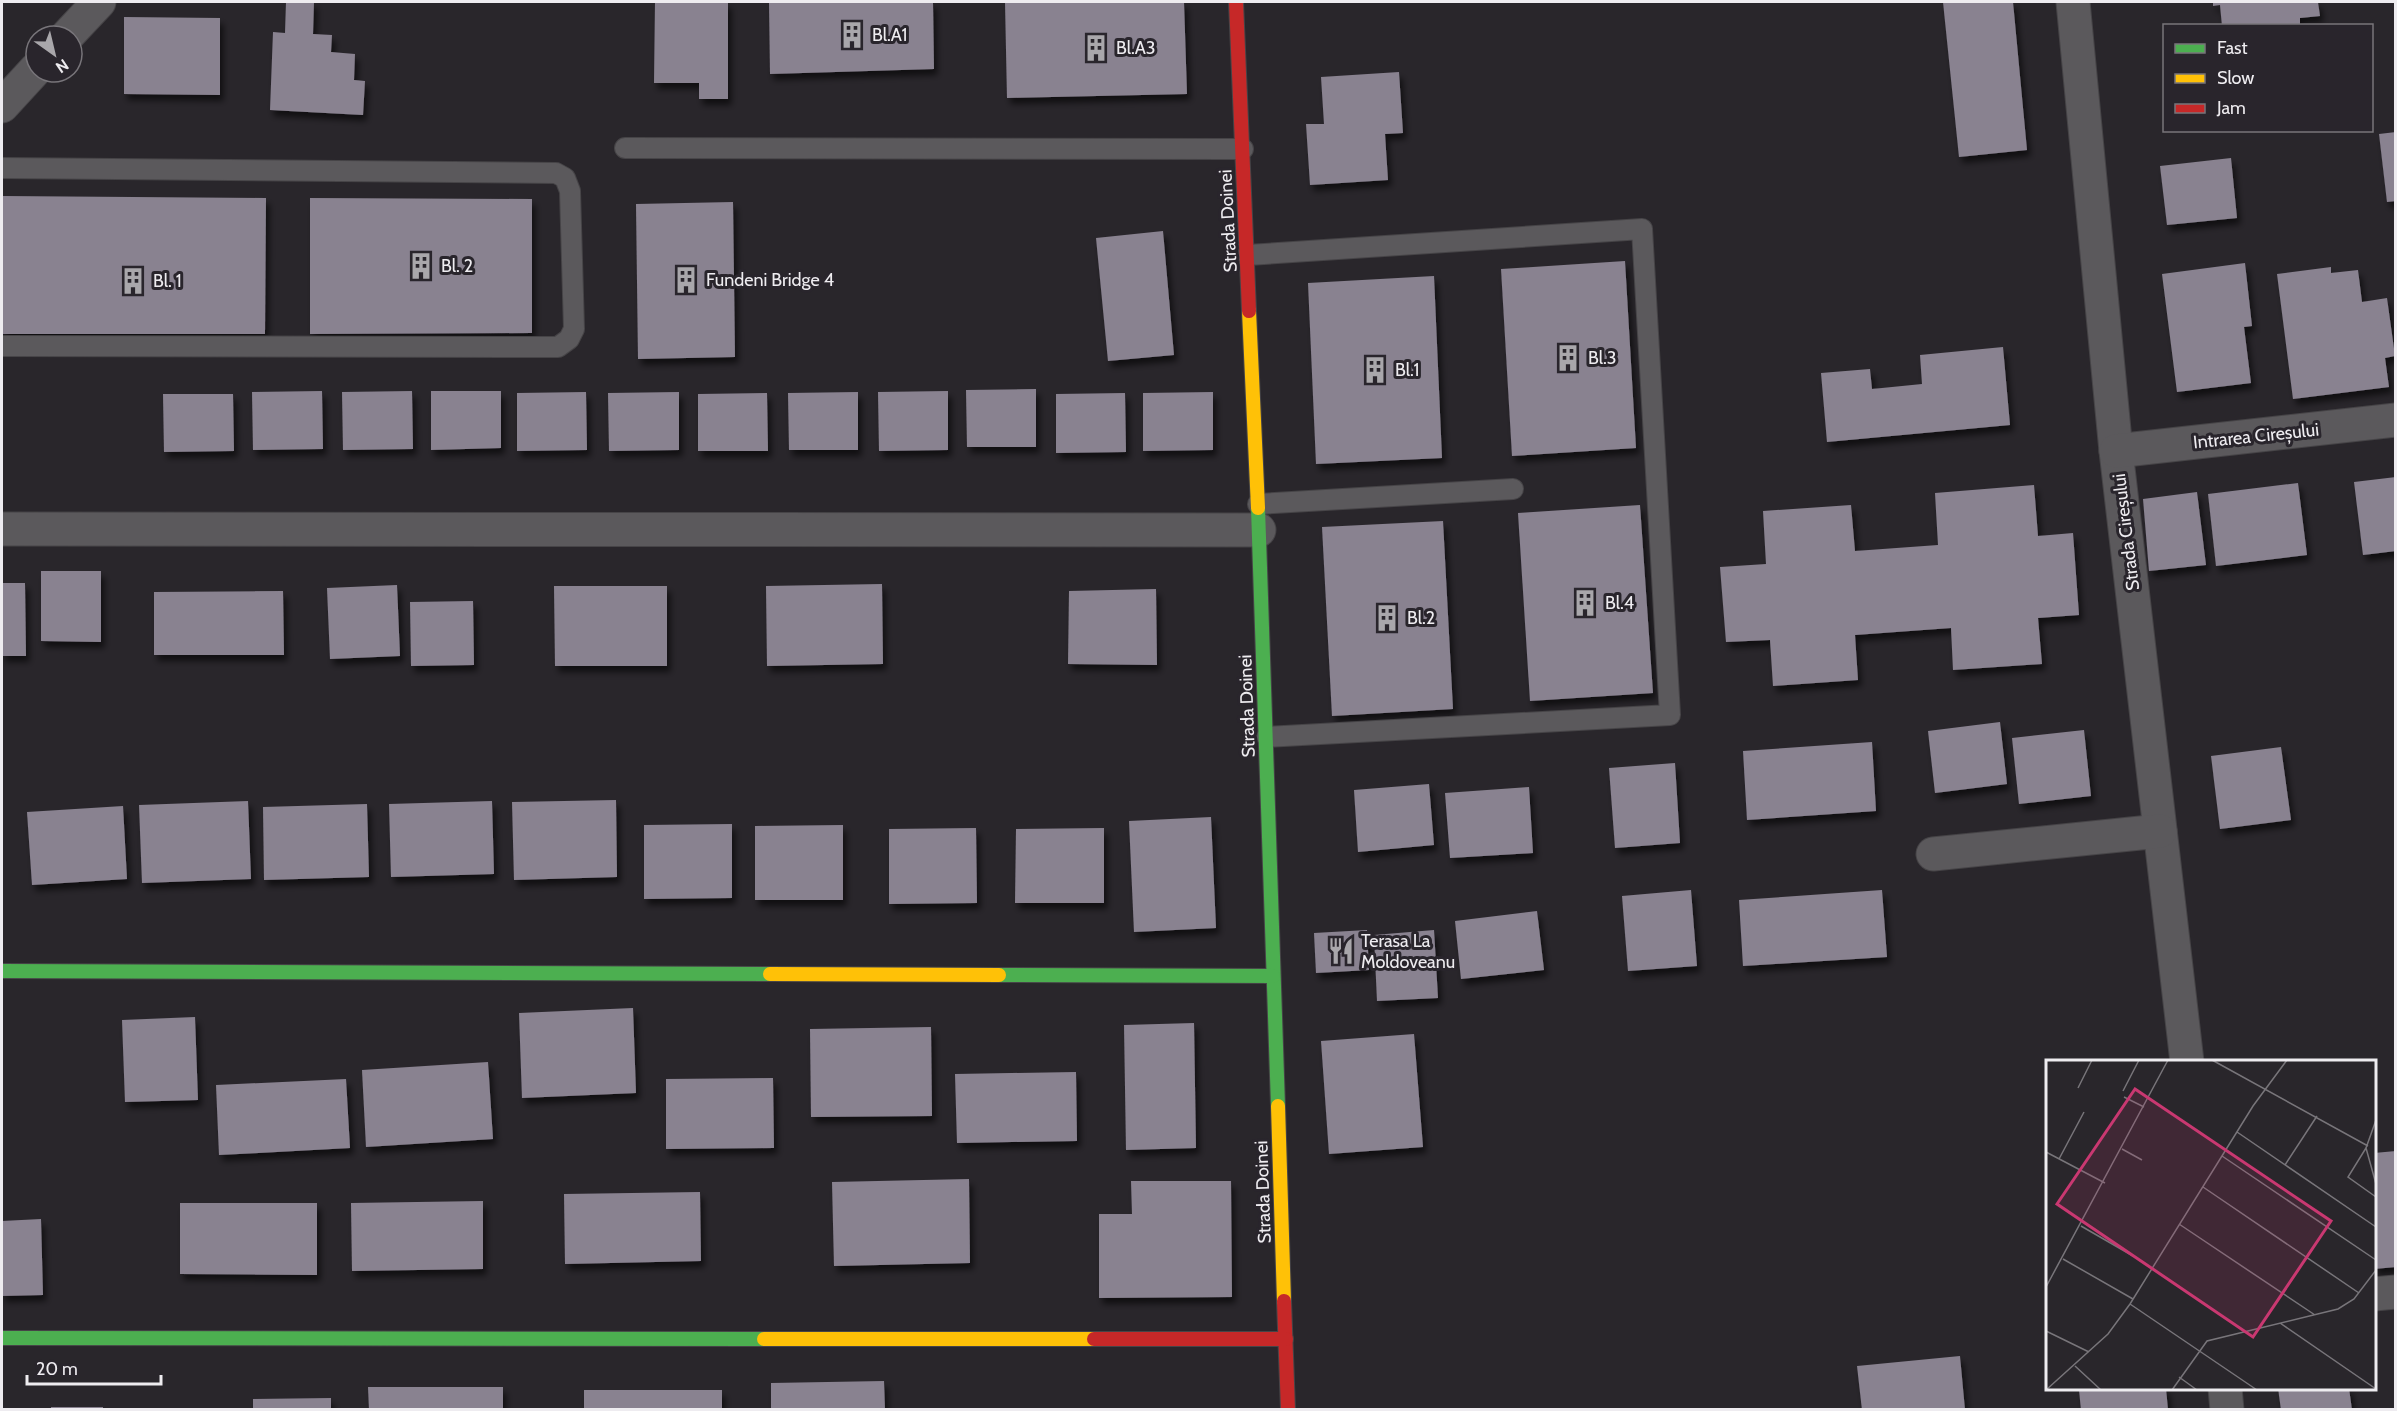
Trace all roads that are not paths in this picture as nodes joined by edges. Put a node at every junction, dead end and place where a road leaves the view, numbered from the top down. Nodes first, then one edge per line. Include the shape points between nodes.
1 (99, 2) edge
2 (1236, 2) edge
3 (2073, 2) edge
4 (78, 24) edge
5 (24, 82) edge
6 (2, 106) edge
7 (625, 148) dead end
8 (1243, 149) junction
9 (2, 168) edge
10 (1248, 255) junction
11 (2, 346) edge
12 (2396, 420) edge
13 (2116, 451) junction
14 (1513, 489) dead end
15 (1259, 517) junction
16 (2, 530) edge
17 (1267, 737) junction
18 (2160, 831) junction
19 (1933, 854) dead end
20 (2, 971) edge
21 (1273, 976) junction
22 (2187, 1060) edge
23 (2396, 1292) edge
24 (2376, 1294) edge
25 (2, 1338) edge
26 (1286, 1339) junction
27 (2225, 1390) edge
28 (1288, 1410) edge
29 (2227, 1410) edge

1 - 4 street
2 - 8 street, Strada Doinei
3 - 13 street, Strada Cireșului
5 - 6 street
7 - 8 lane
8 - 10 street, Strada Doinei
9 - 11 lane via 556,172 565,178 570,191 574,330 558,348
10 - 15 street, Strada Doinei
10 - 17 lane via 1642,229 1670,715
12 - 13 street, Intrarea Cireșului
13 - 18 street, Strada Cireșului
14 - 15 lane
15 - 16 street
15 - 17 street, Strada Doinei
17 - 21 street, Strada Doinei
18 - 19 street
18 - 22 street, Strada Cireșului
20 - 21 street
21 - 26 street, Strada Doinei
23 - 24 street
25 - 26 street
26 - 28 street, Strada Doinei
27 - 29 street

